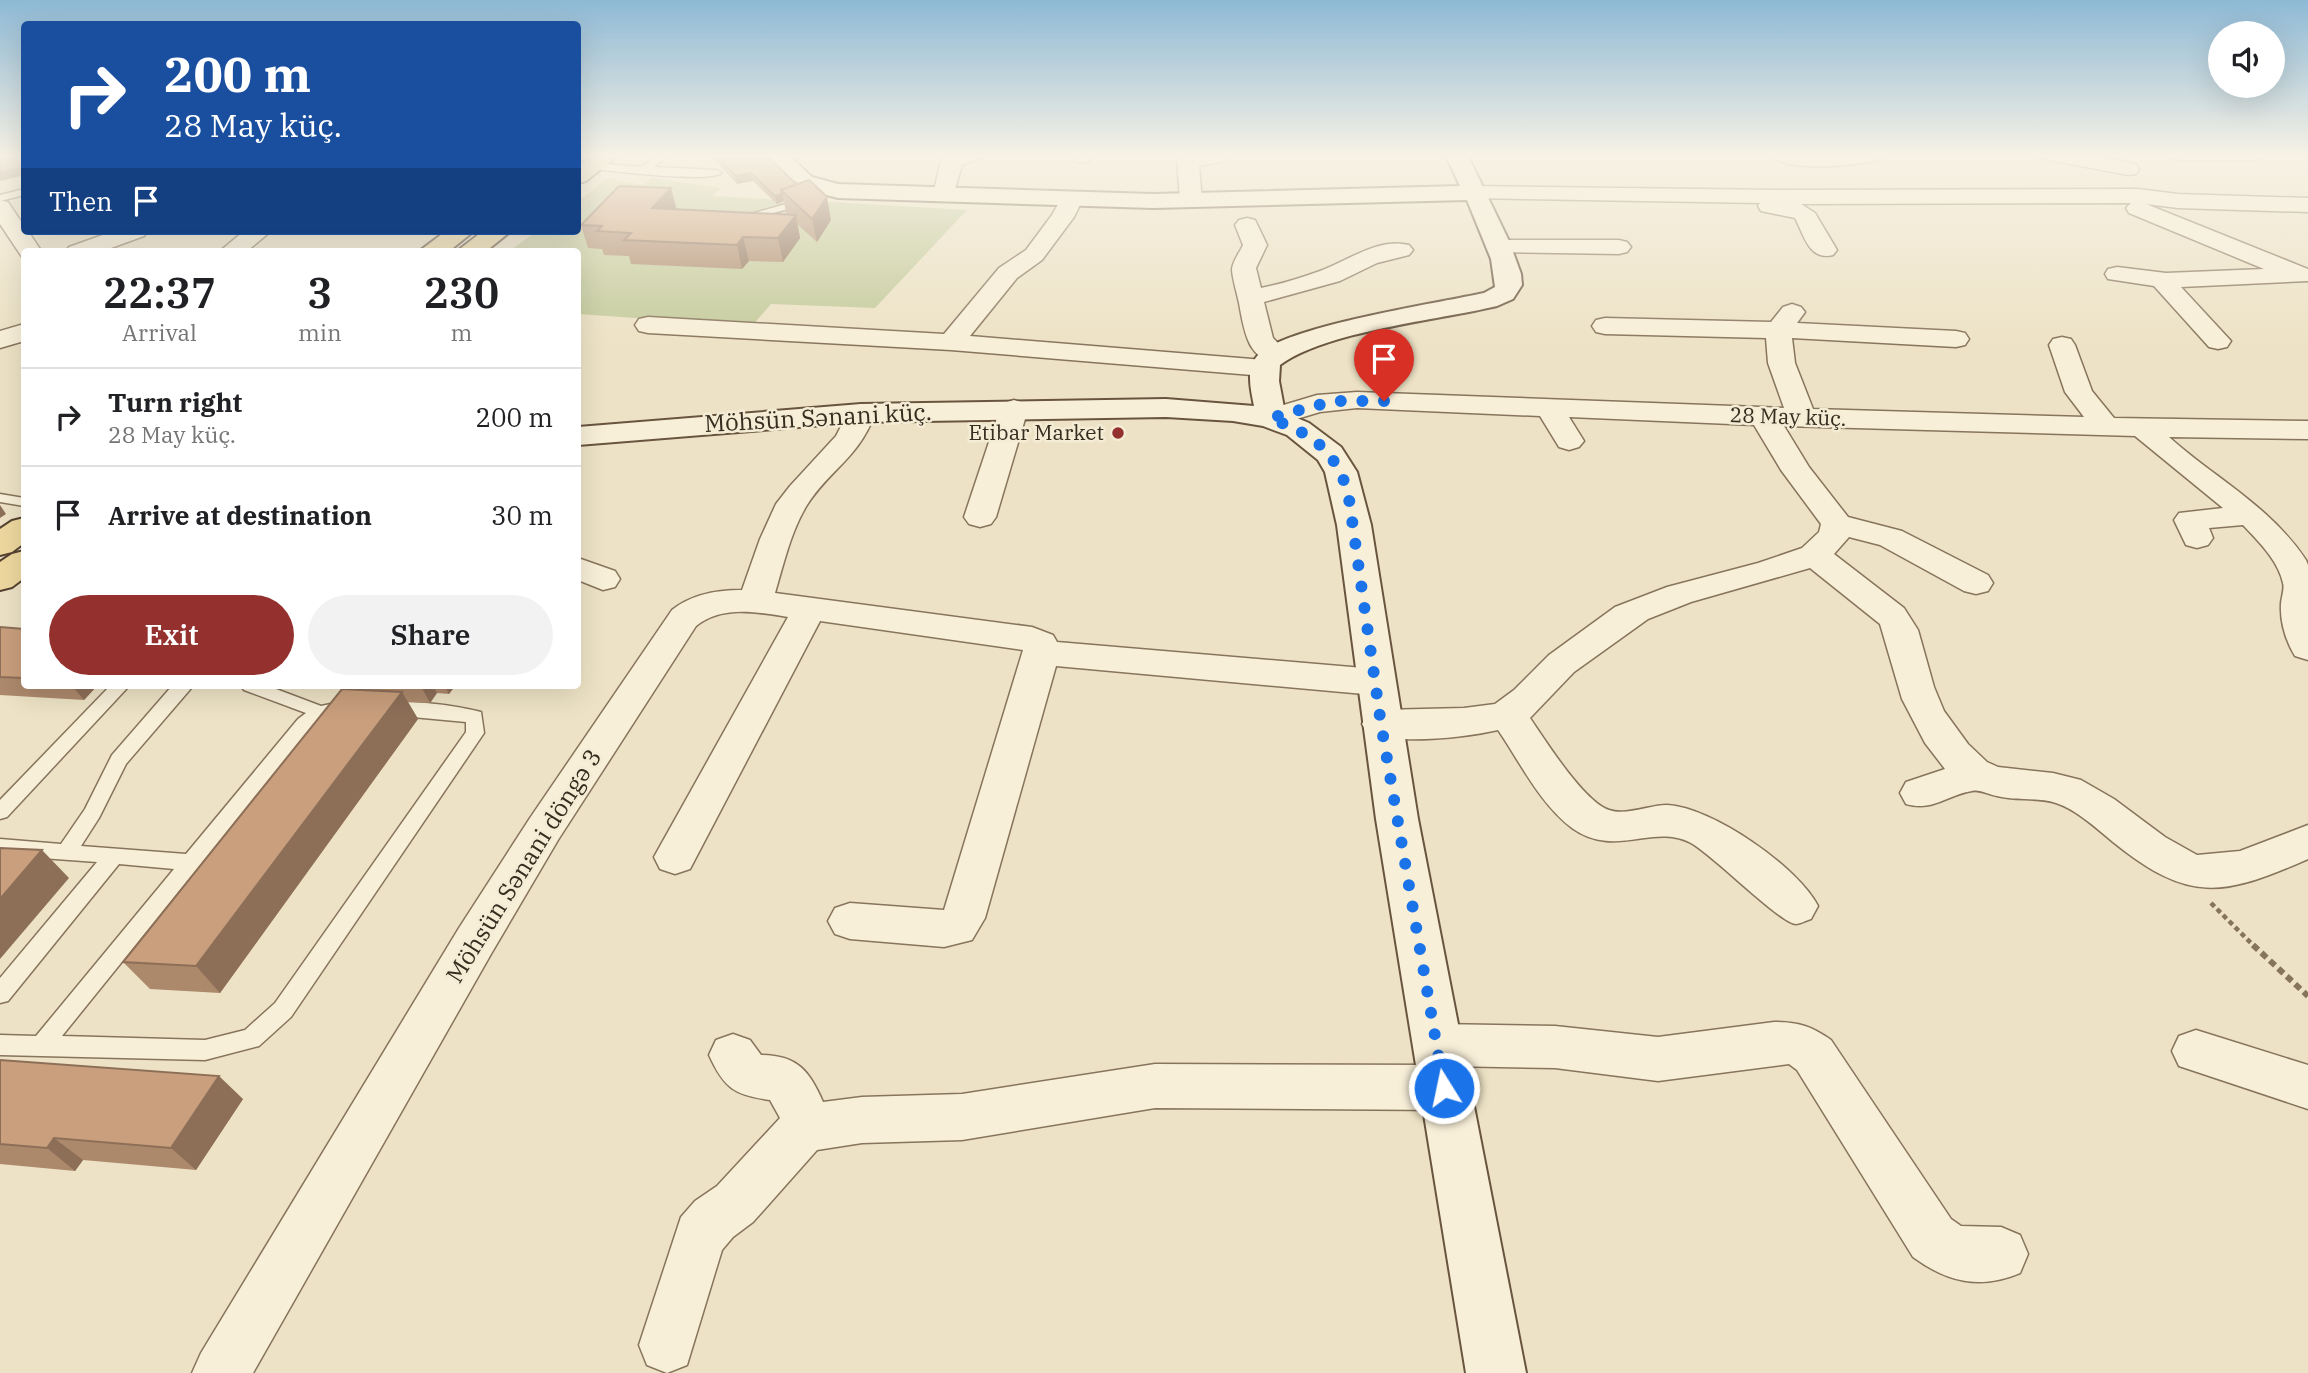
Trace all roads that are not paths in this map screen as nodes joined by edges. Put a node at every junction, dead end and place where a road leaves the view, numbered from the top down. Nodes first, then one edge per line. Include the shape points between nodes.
1 (7, 218) edge
2 (741, 218) edge
3 (1063, 218) edge
4 (1485, 218) edge
5 (1809, 218) edge
6 (2175, 218) edge
7 (733, 220) edge
8 (1247, 225) dead end
9 (125, 235) edge
10 (254, 235) edge
11 (456, 235) edge
12 (493, 235) edge
13 (1498, 247) junction
14 (1619, 247) dead end
15 (25, 248) edge
16 (88, 248) edge
17 (236, 248) edge
18 (437, 248) edge
19 (475, 248) edge
20 (1401, 250) dead end
21 (1825, 250) dead end
22 (21, 254) edge
23 (0, 259) edge
24 (2117, 274) dead end
25 (2305, 275) edge
26 (2166, 280) junction
27 (1019, 289) dead end
28 (1250, 297) junction
29 (1805, 306) dead end
30 (648, 325) dead end
31 (1605, 326) dead end
32 (1780, 330) junction
33 (21, 333) edge
34 (1956, 339) dead end
35 (0, 340) edge
36 (2218, 341) dead end
37 (951, 342) junction
38 (984, 344) junction
39 (2062, 345) dead end
40 (1270, 361) junction
41 (1549, 408) junction
42 (1014, 409) junction
43 (861, 413) junction
44 (1764, 417) junction
45 (1270, 418) junction
46 (1801, 418) junction
47 (2106, 427) junction
48 (2143, 428) junction
49 (2308, 430) edge
50 (581, 436) edge
51 (1569, 441) dead end
52 (0, 498) edge
53 (21, 502) edge
54 (2249, 515) junction
55 (980, 517) dead end
56 (1837, 524) junction
57 (21, 530) edge
58 (2197, 538) dead end
59 (0, 545) edge
60 (1814, 555) junction
61 (21, 564) edge
62 (0, 579) edge
63 (1976, 583) dead end
64 (2304, 587) edge
65 (755, 601) junction
66 (809, 610) junction
67 (2308, 648) edge
68 (1042, 653) junction
69 (117, 689) edge
70 (180, 689) edge
71 (258, 689) edge
72 (1378, 703) junction
73 (320, 712) junction
74 (1507, 714) junction
75 (1976, 775) junction
76 (1920, 793) dead end
77 (0, 812) edge
78 (2308, 841) edge
79 (0, 848) edge
80 (66, 853) junction
81 (114, 856) junction
82 (675, 857) dead end
83 (192, 862) junction
84 (1796, 906) dead end
85 (850, 921) dead end
86 (0, 994) edge
87 (0, 1045) edge
88 (41, 1046) junction
89 (2196, 1051) dead end
90 (733, 1055) dead end
91 (1441, 1067) junction
92 (2308, 1087) edge
93 (809, 1128) junction
94 (2001, 1254) dead end
95 (667, 1345) dead end
96 (221, 1373) edge
97 (1496, 1373) edge

1 - 15 street
2 - 7 lane
3 - 37 street via 1034,254 1008,273
4 - 13 street
5 - 21 street
6 - 25 street
8 - 28 street via 1255,245 1244,268
9 - 16 street
10 - 17 street
11 - 18 main road
12 - 19 main road
13 - 14 street
13 - 40 street via 1509,286 1499,296 1324,337
20 - 28 street via 1369,257 1331,276 1280,292
22 - 23 street
24 - 26 street
25 - 26 street
26 - 36 street
27 - 38 street
28 - 40 street via 1260,341
29 - 32 street via 1784,319
30 - 37 street
31 - 32 street
32 - 34 street
32 - 46 street via 1779,355
33 - 35 street
37 - 38 street
38 - 40 street
39 - 47 street via 2080,392
40 - 45 street
41 - 44 street, 28 May küç.
41 - 45 street, 28 May küç. via 1357,400 1317,404
41 - 51 street
42 - 43 street, Möhsün Sənani küç.
42 - 45 street, Möhsün Sənani küç. via 1203,409
42 - 55 street
43 - 50 street, Möhsün Sənani küç.
43 - 65 street via 849,442 792,505
44 - 46 street, 28 May küç.
44 - 56 street
45 - 72 street, Möhsün Sənani küç. via 1317,441 1341,472 1354,525
46 - 47 street, 28 May küç.
47 - 48 street, 28 May küç.
48 - 49 street, 28 May küç.
48 - 54 street
52 - 53 lane
54 - 58 street via 2190,520
54 - 64 street via 2286,554
56 - 60 street via 1835,535
56 - 63 street via 1891,538
57 - 59 main road
60 - 74 street via 1635,611 1556,668
60 - 75 street via 1901,628 1917,693 1948,747
61 - 62 main road
64 - 67 street via 2297,599 2298,618
65 - 66 street, Möhsün Sənani döngə 3
65 - 96 street, Möhsün Sənani döngə 3 via 707,603 684,618 544,829
66 - 68 street, Möhsün Sənani döngə 3 via 1032,639 1041,643
66 - 82 street
68 - 72 street
68 - 85 street via 963,918 956,927 944,929
69 - 77 lane
70 - 80 lane via 119,760
71 - 73 lane
72 - 74 street via 1460,721
72 - 91 street, Möhsün Sənani küç.
73 - 83 lane via 304,724
73 - 88 lane via 340,707 446,712 475,717 475,733 283,1010 251,1039 205,1050
74 - 84 street via 1577,809 1595,822 1616,827 1667,821 1690,824 1715,837
75 - 76 street
75 - 78 street via 2008,785 2067,792 2093,804 2169,860 2193,872 2232,872
79 - 80 lane
80 - 81 lane
81 - 83 lane
81 - 86 lane
83 - 88 lane
87 - 88 lane
89 - 92 street
90 - 93 street via 741,1072 790,1086
91 - 93 street via 1250,1085 1154,1086 962,1117 862,1120
91 - 94 street via 1555,1046 1658,1059 1797,1043 1814,1055 1932,1238 1953,1253
91 - 97 street, Möhsün Sənani küç.
93 - 95 street via 795,1136 700,1236

